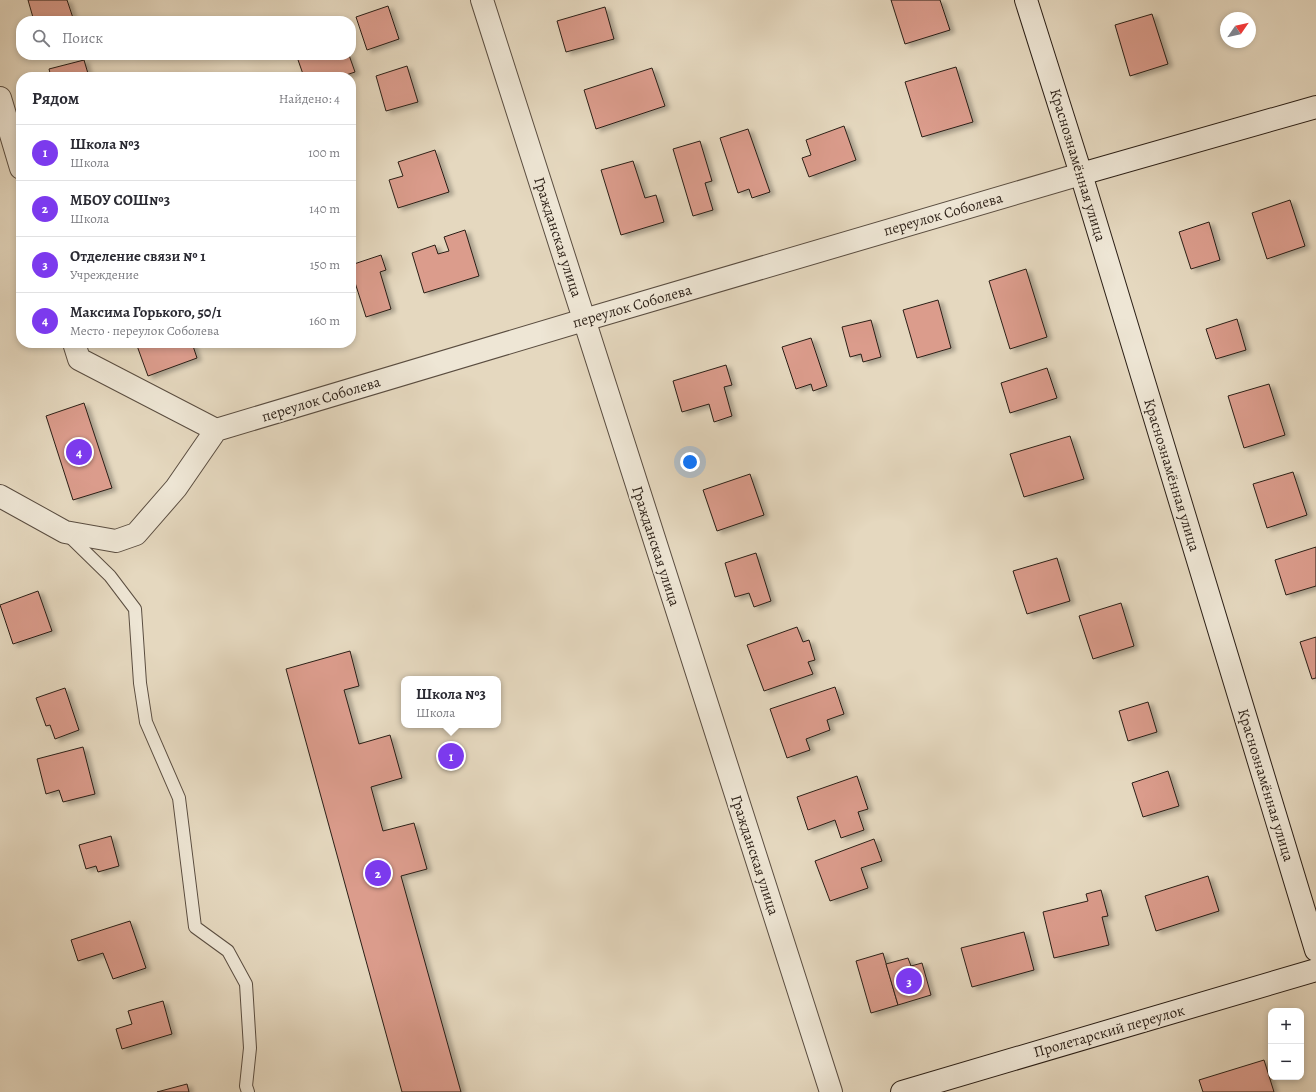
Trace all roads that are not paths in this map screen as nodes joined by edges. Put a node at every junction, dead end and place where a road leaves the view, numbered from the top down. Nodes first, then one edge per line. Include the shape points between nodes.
1 (482, 0) edge
2 (1026, 0) edge
3 (0, 98) edge
4 (1316, 107) edge
5 (16, 151) edge
6 (1081, 174) junction
7 (584, 320) junction
8 (76, 351) edge
9 (216, 430) junction
10 (0, 496) edge
11 (65, 532) junction
12 (1316, 950) edge
13 (1316, 970) edge
14 (248, 1092) edge
15 (831, 1092) edge
16 (902, 1092) edge

1 - 7 street, Гражданская улица
2 - 6 street, Краснознамённая улица
3 - 5 street
4 - 6 street, переулок Соболева
6 - 7 street, переулок Соболева
6 - 12 street, Краснознамённая улица
7 - 9 street, переулок Соболева
7 - 15 street, Гражданская улица
8 - 9 street
9 - 11 street via 176,488 136,534 116,541
10 - 11 street
11 - 14 lane via 110,576 135,608 140,683 146,722 178,798 195,927 228,951 246,984 250,1048 246,1086
13 - 16 street, Пролетарский переулок

